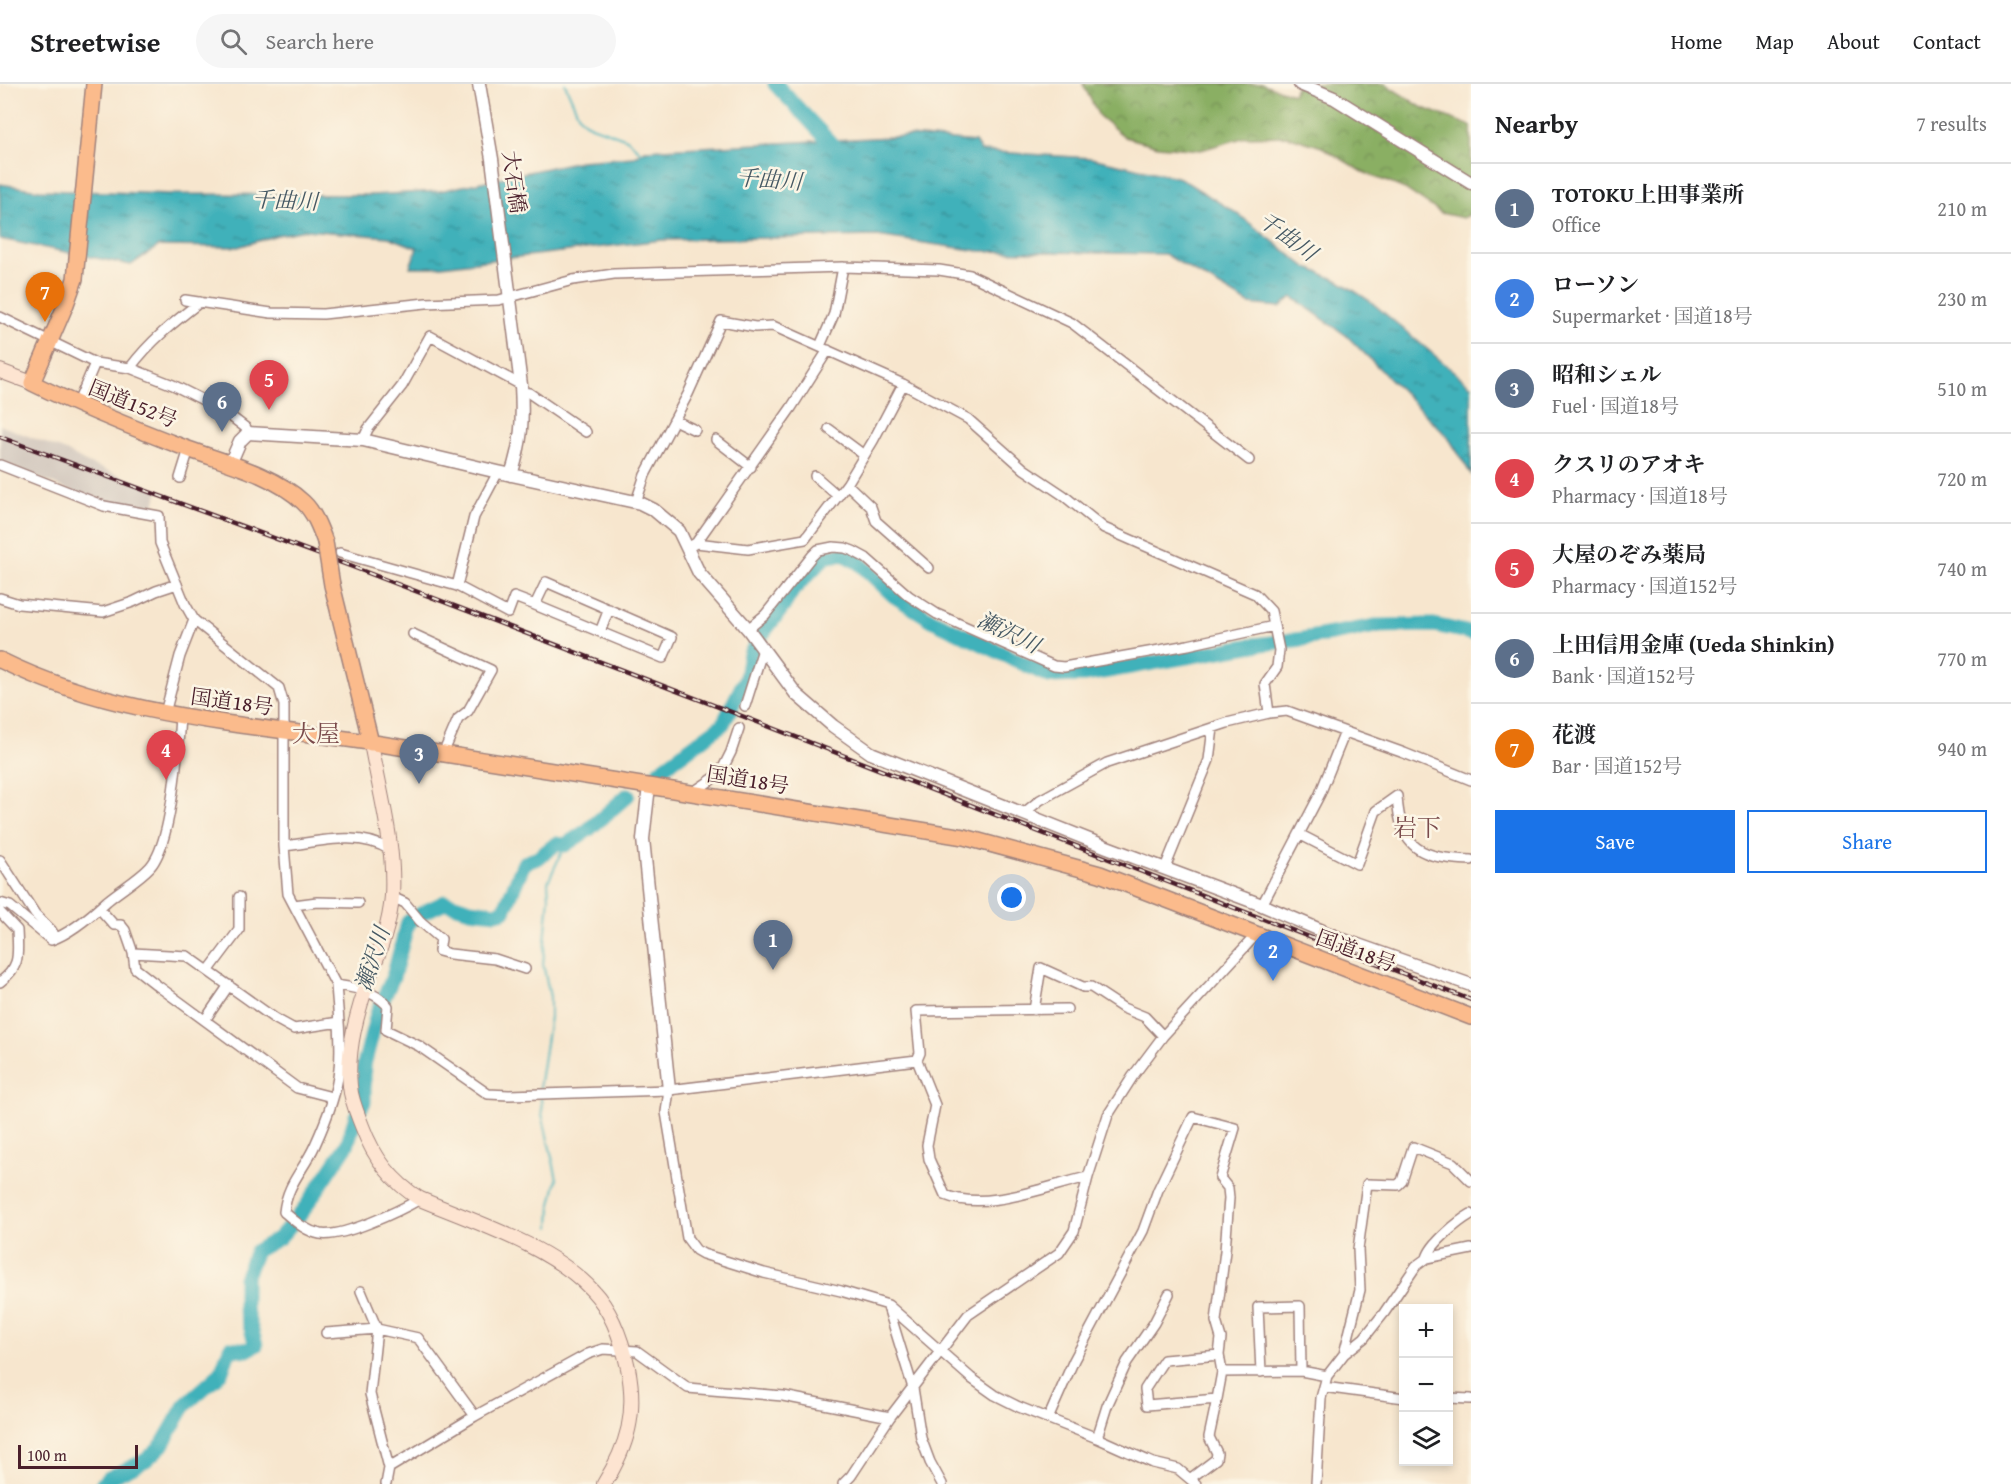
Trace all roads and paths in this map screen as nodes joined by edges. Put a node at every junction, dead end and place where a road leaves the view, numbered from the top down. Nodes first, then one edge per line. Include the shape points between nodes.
1 (479, 84) edge
2 (1300, 84) edge
3 (93, 86) edge
4 (1471, 183) edge
5 (843, 267) junction
6 (510, 298) junction
7 (185, 300) dead end
8 (200, 302) junction
9 (0, 317) edge
10 (49, 342) junction
11 (824, 348) junction
12 (95, 363) junction
13 (130, 368) junction
14 (0, 371) edge
15 (32, 383) junction
16 (903, 384) junction
17 (521, 389) junction
18 (77, 405) junction
19 (674, 420) junction
20 (829, 429) dead end
21 (695, 430) dead end
22 (586, 432) dead end
23 (248, 433) junction
24 (363, 440) junction
25 (716, 440) dead end
26 (189, 449) junction
27 (864, 455) junction
28 (1249, 460) dead end
29 (230, 464) junction
30 (0, 465) edge
31 (751, 467) junction
32 (498, 472) junction
33 (511, 475) junction
34 (815, 476) dead end
35 (180, 478) dead end
36 (847, 484) junction
37 (838, 496) junction
38 (636, 502) junction
39 (691, 545) junction
40 (340, 553) dead end
41 (929, 568) dead end
42 (177, 584) junction
43 (457, 586) junction
44 (0, 598) edge
45 (535, 605) junction
46 (609, 609) junction
47 (194, 620) junction
48 (1275, 630) junction
49 (600, 632) junction
50 (750, 632) junction
51 (413, 634) dead end
52 (762, 647) junction
53 (0, 660) edge
54 (745, 706) dead end
55 (1269, 713) junction
56 (172, 715) junction
57 (739, 728) dead end
58 (1213, 728) junction
59 (284, 731) junction
60 (1344, 732) junction
61 (371, 743) junction
62 (443, 754) junction
63 (1471, 780) edge
64 (649, 786) junction
65 (692, 793) junction
66 (1024, 813) junction
67 (1299, 834) junction
68 (284, 846) junction
69 (390, 850) junction
70 (0, 860) edge
71 (1471, 860) edge
72 (1165, 868) junction
73 (238, 897) dead end
74 (392, 897) junction
75 (0, 903) edge
76 (358, 903) dead end
77 (294, 905) junction
78 (1262, 906) junction
79 (99, 908) junction
80 (0, 912) edge
81 (1256, 936) junction
82 (56, 938) junction
83 (133, 953) junction
84 (525, 969) dead end
85 (209, 970) junction
86 (0, 982) edge
87 (228, 984) junction
88 (336, 985) junction
89 (1471, 985) edge
90 (365, 989) junction
91 (1067, 1009) dead end
92 (1034, 1010) junction
93 (1471, 1017) edge
94 (205, 1020) junction
95 (339, 1022) junction
96 (1163, 1036) junction
97 (917, 1059) junction
98 (669, 1090) junction
99 (332, 1100) junction
100 (1089, 1177) junction
101 (1471, 1181) edge
102 (420, 1199) junction
103 (1471, 1214) edge
104 (1471, 1249) edge
105 (1427, 1257) junction
106 (361, 1291) dead end
107 (1169, 1294) dead end
108 (888, 1305) junction
109 (377, 1329) junction
110 (326, 1333) dead end
111 (624, 1351) junction
112 (942, 1351) junction
113 (1344, 1354) junction
114 (1219, 1355) junction
115 (1301, 1371) junction
116 (1222, 1372) junction
117 (1261, 1372) junction
118 (1327, 1376) junction
119 (1324, 1387) junction
120 (913, 1388) junction
121 (1399, 1397) edge
122 (1453, 1398) edge
123 (1216, 1399) junction
124 (1471, 1399) edge
125 (475, 1416) junction
126 (890, 1417) junction
127 (1048, 1419) junction
128 (1097, 1438) junction
129 (389, 1468) junction
130 (851, 1476) junction
131 (1193, 1482) edge
132 (386, 1484) edge
133 (604, 1484) edge
134 (843, 1484) edge
135 (859, 1484) edge
136 (942, 1484) edge
137 (1316, 1484) edge

1 - 6 street, 大石橋
2 - 4 street via 1334,98
3 - 10 highway via 75,279
5 - 6 street via 614,274 573,280
5 - 11 street
5 - 28 street via 939,270 970,275 1072,323
6 - 8 street via 323,314 271,313
6 - 17 street, 大石橋
7 - 8 street
8 - 13 street via 166,328
9 - 10 street
10 - 12 street
10 - 15 highway
11 - 16 street
11 - 19 street via 774,326 721,321
11 - 31 street
12 - 13 street
12 - 18 street
13 - 23 street via 221,409
14 - 15 main road
15 - 18 highway, 国道152号
16 - 27 street
16 - 48 street via 968,419 1024,469 1104,528 1255,594 1271,611
17 - 22 street
17 - 24 street via 430,336 402,386
17 - 33 street, 大石橋 via 522,433
18 - 26 highway, 国道152号
19 - 21 street
19 - 38 street via 645,475
20 - 27 street
23 - 24 street
23 - 29 street
24 - 32 street
25 - 31 street
26 - 29 highway, 国道152号
26 - 35 street
27 - 36 street
29 - 61 highway, 国道152号, bridge via 294,494 306,504 320,528
30 - 42 street via 104,506 159,516 160,543
31 - 39 street
32 - 33 street
32 - 43 street via 474,517
33 - 38 street
34 - 37 street
36 - 37 street
36 - 41 street via 871,507 876,521
37 - 39 street via 806,539 748,549
38 - 39 street via 668,520
39 - 50 street via 699,573
40 - 43 street
42 - 44 street via 103,612 19,604
42 - 47 street
43 - 45 street via 508,613 514,597
45 - 46 street via 546,582
45 - 49 street
46 - 49 street
46 - 49 street via 672,637 663,658
47 - 56 street via 180,656
47 - 59 street via 279,688 284,705
48 - 50 street via 1054,666 937,614 909,596 866,558 833,547 818,550 812,556
48 - 55 street via 1277,667 1265,684
50 - 52 street
51 - 62 street via 490,670 468,711 458,719
52 - 54 street
52 - 66 street via 796,694 871,753
53 - 56 highway, 国道18号 via 73,690
55 - 58 street
55 - 60 street via 1287,711
56 - 59 highway, 国道18号
56 - 79 street via 176,772 158,854 150,867
57 - 65 street via 720,774
58 - 66 street via 1107,763
58 - 72 street via 1209,760
59 - 61 highway, 国道18号
59 - 68 street
60 - 63 street
60 - 67 street via 1320,794
61 - 62 highway, 国道18号
61 - 69 main road
62 - 64 highway, 国道18号
64 - 65 highway, 国道18号
64 - 98 street via 643,839
65 - 81 highway, 国道18号 via 1001,846 1100,874
66 - 72 street
67 - 71 street via 1357,864 1376,811 1397,796 1398,817 1414,847 1443,859
67 - 78 street
68 - 69 street via 344,838 380,844
68 - 77 street via 288,894
69 - 74 main road
70 - 82 street via 35,914
72 - 78 street
73 - 85 street via 239,930
74 - 84 street via 405,903 441,939 439,951 495,959
74 - 90 main road via 382,944
75 - 82 street via 51,940
76 - 77 street
77 - 88 street
78 - 89 street
79 - 82 street
79 - 83 street via 114,925 122,925
80 - 86 street via 17,930 17,964
81 - 93 highway, 国道18号
81 - 96 street
83 - 85 street via 187,956
83 - 94 street via 135,968
85 - 87 street
87 - 94 street
87 - 95 street via 294,1029
88 - 90 street
88 - 95 street
90 - 98 street via 388,1006 386,1030 419,1046 488,1094
90 - 102 main road via 349,1063 354,1104 374,1154
91 - 92 street
92 - 96 street via 1041,968 1091,987 1144,1017
92 - 97 street via 916,1011 920,1053
94 - 99 street via 297,1088 328,1095
95 - 99 street via 339,1070
96 - 100 street via 1108,1115
97 - 98 street
97 - 100 street via 935,1106 927,1146 929,1159 945,1195 957,1200 987,1200
98 - 108 street via 666,1112 684,1222 687,1238 696,1250 764,1273
99 - 102 street via 315,1145 286,1195 284,1212 300,1226 332,1234
100 - 112 street via 1074,1231 1059,1253 968,1315
101 - 113 street via 1453,1163 1413,1148 1398,1185 1367,1184 1358,1249 1360,1290
102 - 111 main road via 541,1251 566,1268 592,1290 609,1314
103 - 105 street via 1446,1233
104 - 105 street
105 - 113 street via 1416,1266 1364,1338
106 - 109 street
107 - 128 street via 1126,1362
108 - 112 street
108 - 120 street
109 - 110 street
109 - 125 street via 418,1338
109 - 129 street via 370,1394
111 - 125 street via 603,1348 588,1354
111 - 126 street via 638,1351 688,1388 783,1396
111 - 133 main road via 633,1395 630,1423 617,1463
112 - 120 street
112 - 127 street via 995,1395
113 - 118 street
114 - 116 street
114 - 123 street via 1164,1360 1146,1389 1147,1405
114 - 127 street via 1221,1338 1216,1320 1229,1198 1228,1188 1220,1178 1235,1128 1193,1117 1143,1231 1074,1360
115 - 117 street
115 - 117 street via 1300,1306 1258,1307
115 - 118 street
116 - 117 street
116 - 123 street
118 - 119 street
119 - 121 street
119 - 137 street
120 - 126 street
120 - 136 street via 921,1438
122 - 124 street
123 - 131 street via 1209,1437 1216,1459
125 - 129 street
126 - 130 street
127 - 128 street
128 - 131 street via 1153,1463 1178,1469
129 - 132 street
130 - 134 street
130 - 135 street

